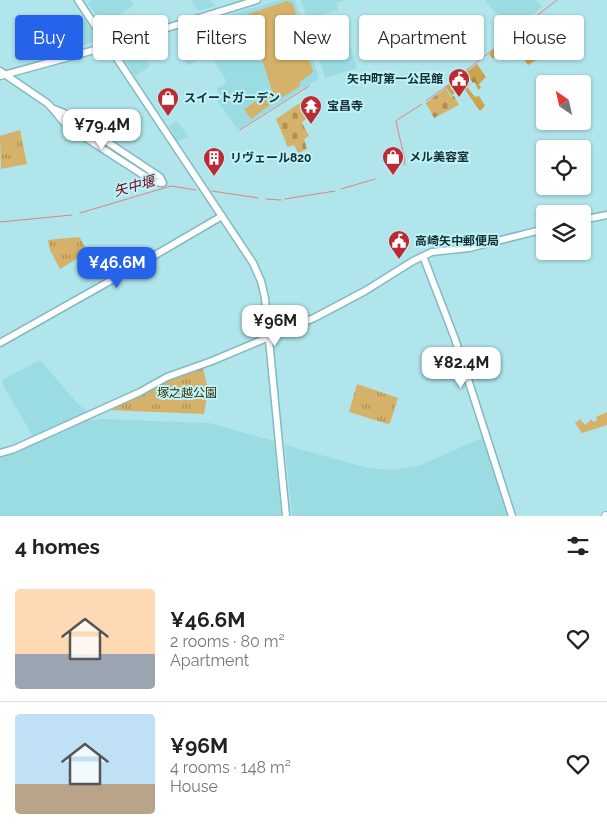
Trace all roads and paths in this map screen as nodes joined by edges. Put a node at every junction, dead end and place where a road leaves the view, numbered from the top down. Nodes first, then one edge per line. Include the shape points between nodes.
1 (78, 0) edge
2 (258, 0) edge
3 (93, 22) edge
4 (168, 28) edge
5 (93, 50) edge
6 (119, 60) edge
7 (2, 74) edge
8 (54, 109) junction
9 (607, 214) edge
10 (222, 216) junction
11 (591, 218) edge
12 (536, 231) edge
13 (423, 256) junction
14 (269, 338) junction
15 (0, 343) edge
16 (0, 453) edge
17 (286, 516) edge
18 (512, 516) edge

1 - 3 street
2 - 4 street
5 - 7 street
6 - 10 street
7 - 8 street
8 - 8 street via 160,177 163,183 154,182 69,127
9 - 11 street
10 - 14 street via 254,263 261,281
10 - 15 street
12 - 13 street
13 - 14 street via 365,291
13 - 18 street via 458,347
14 - 16 street via 167,377
14 - 17 street

